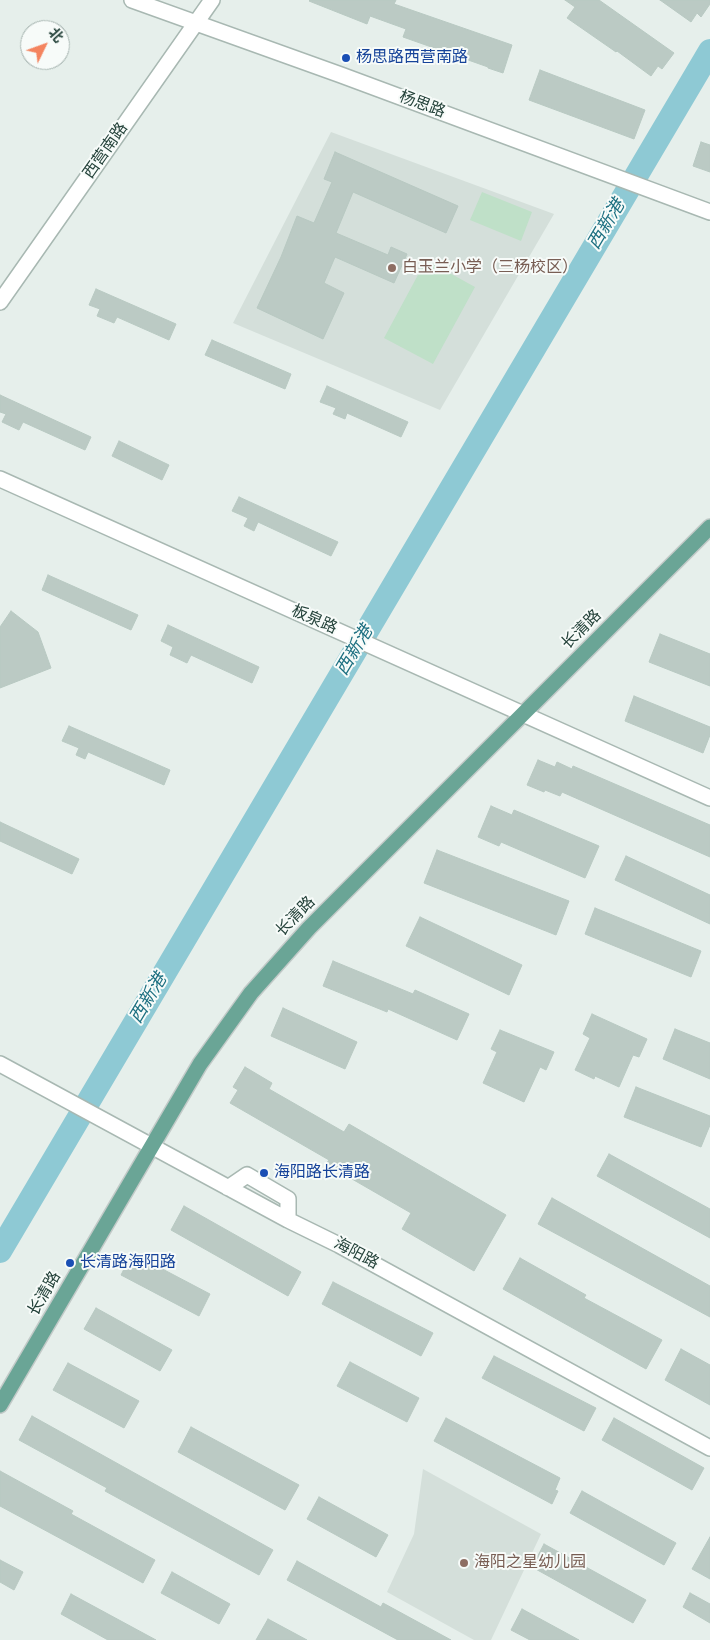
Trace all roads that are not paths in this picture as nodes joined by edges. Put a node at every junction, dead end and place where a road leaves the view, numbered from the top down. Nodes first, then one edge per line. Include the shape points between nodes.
1 (132, 0) edge
2 (212, 0) edge
3 (196, 23) junction
4 (710, 212) edge
5 (0, 302) edge
6 (0, 479) edge
7 (710, 527) edge
8 (523, 714) junction
9 (710, 798) edge
10 (0, 1064) edge
11 (151, 1146) junction
12 (0, 1405) edge
13 (710, 1448) edge

1 - 3 street, 杨思路
2 - 3 street, 西营南路
3 - 4 street, 杨思路
3 - 5 street, 西营南路
6 - 8 street, 板泉路
7 - 8 main road, 长清路
8 - 9 street, 板泉路
8 - 11 main road, 长清路 via 274,966 214,1042
10 - 11 street, 海阳路
11 - 12 main road, 长清路
11 - 13 street, 海阳路

